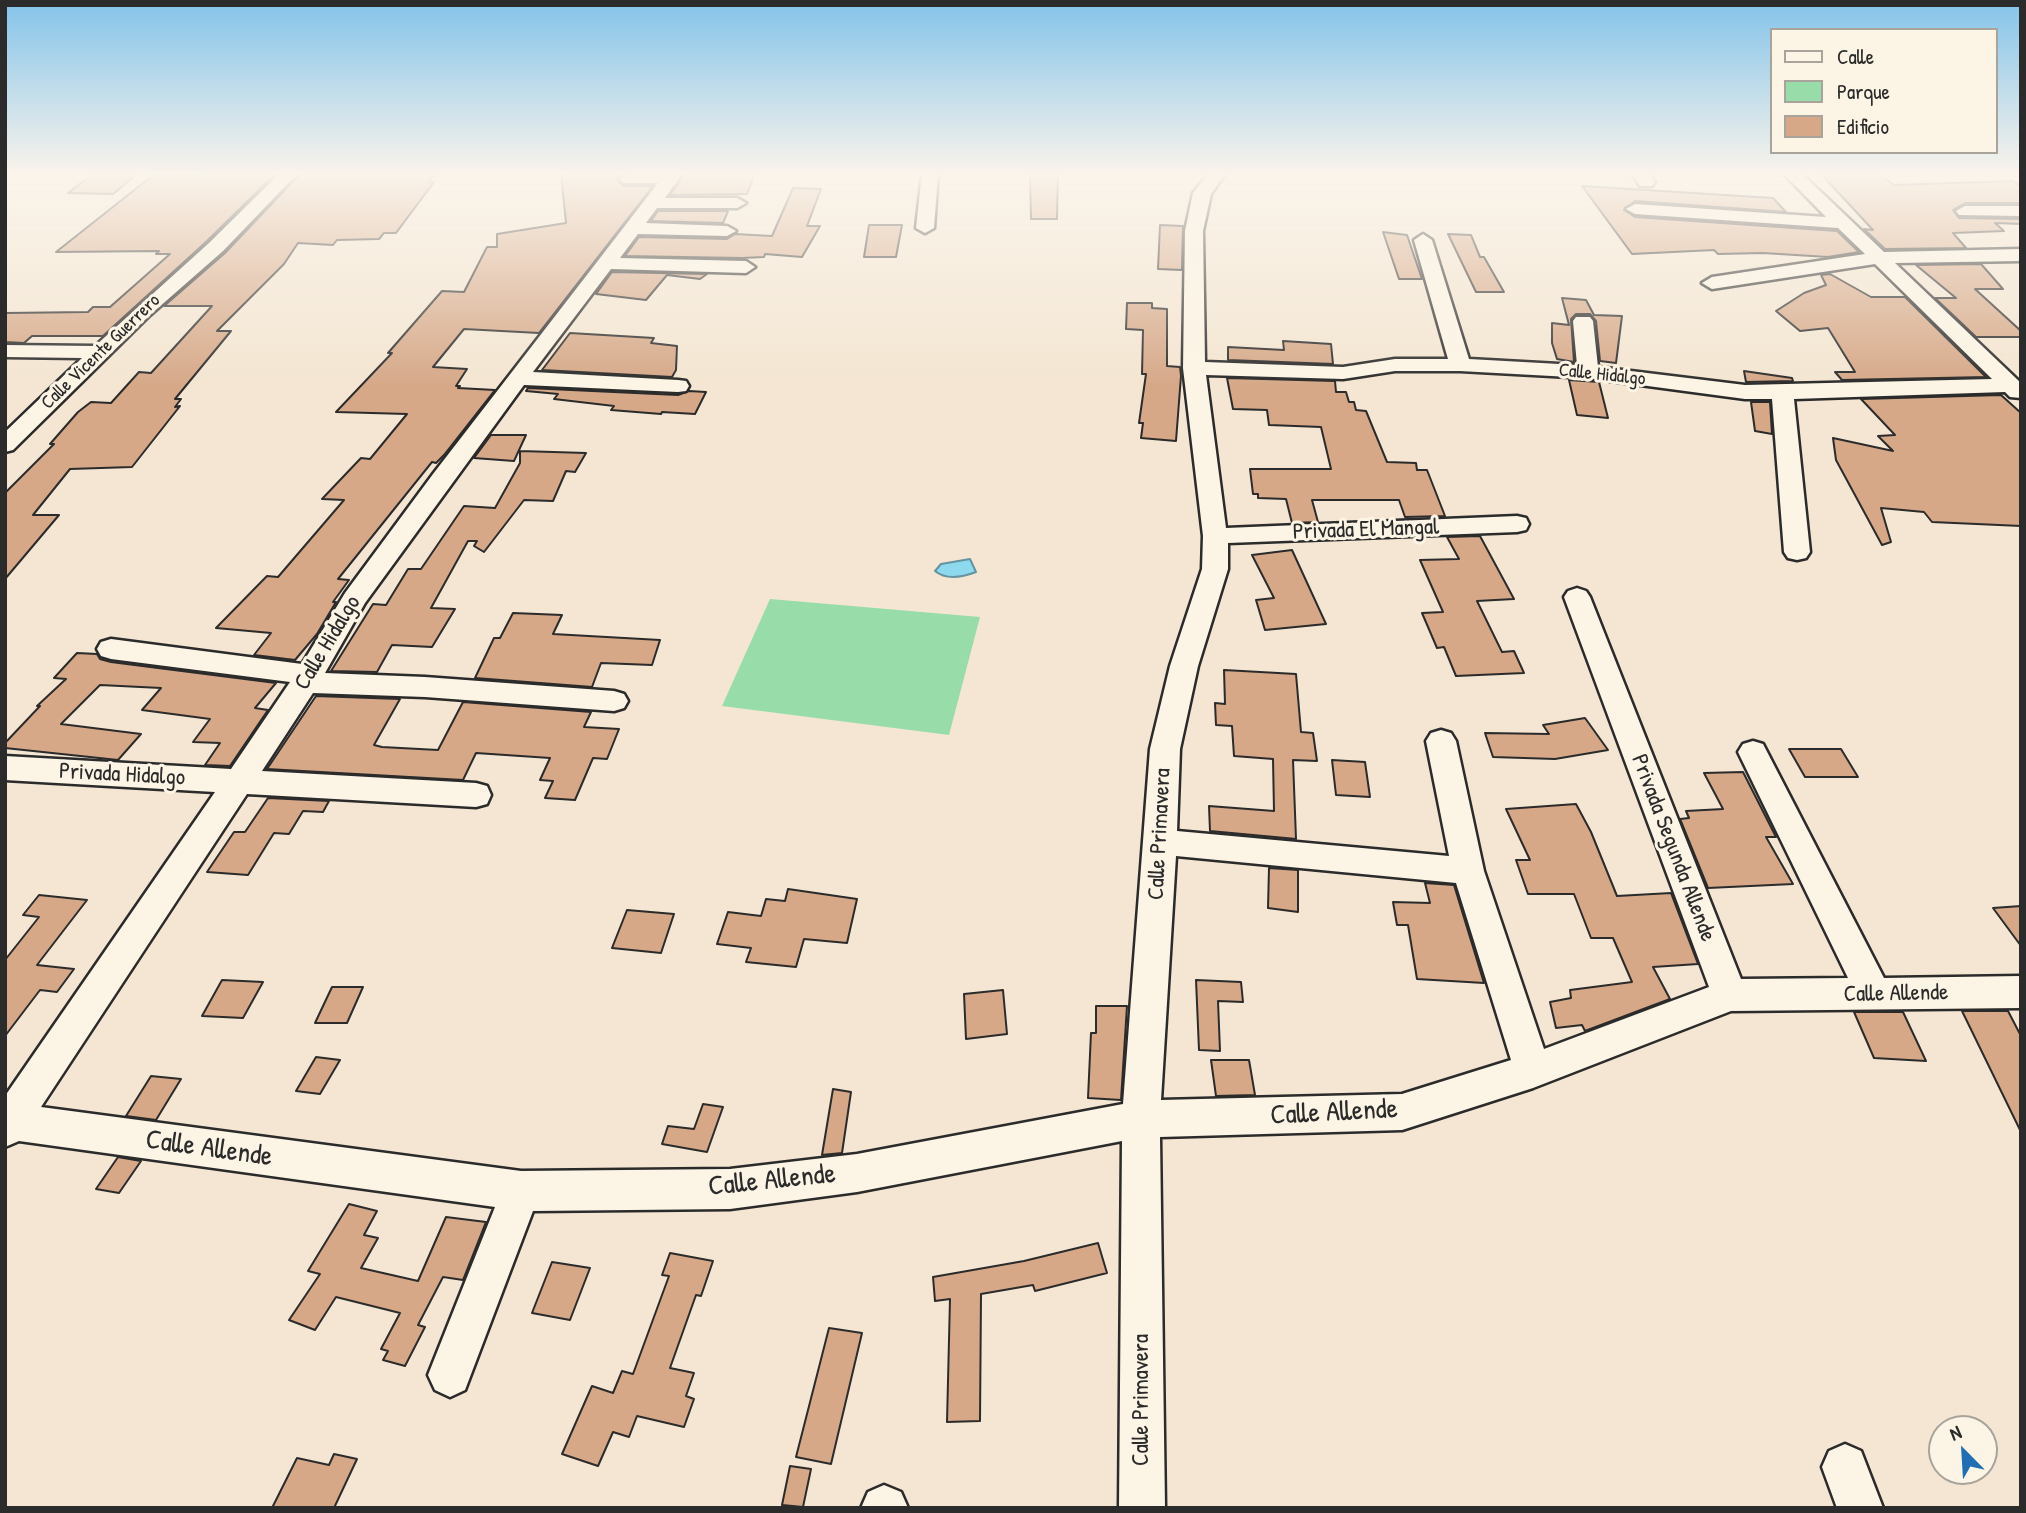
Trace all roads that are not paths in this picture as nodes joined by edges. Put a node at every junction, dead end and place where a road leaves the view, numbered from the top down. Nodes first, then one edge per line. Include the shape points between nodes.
1 (218, 245) edge
2 (622, 245) edge
3 (1194, 245) edge
4 (1424, 245) edge
5 (1865, 245) edge
6 (2021, 255) edge
7 (1879, 258) junction
8 (608, 263) junction
9 (746, 267) dead end
10 (1712, 283) dead end
11 (1583, 321) dead end
12 (5, 351) edge
13 (100, 352) junction
14 (1460, 365) junction
15 (1194, 368) junction
16 (1588, 372) junction
17 (520, 378) junction
18 (678, 386) dead end
19 (2016, 390) edge
20 (1783, 393) junction
21 (5, 444) edge
22 (1517, 524) dead end
23 (1215, 536) junction
24 (1797, 552) dead end
25 (1577, 597) dead end
26 (111, 649) dead end
27 (307, 679) junction
28 (614, 701) dead end
29 (1441, 741) dead end
30 (1753, 751) dead end
31 (5, 768) edge
32 (239, 782) junction
33 (477, 795) dead end
34 (1161, 842) junction
35 (1468, 871) junction
36 (2021, 992) edge
37 (1874, 994) junction
38 (1730, 995) junction
39 (1533, 1071) junction
40 (1141, 1119) junction
41 (7, 1124) edge
42 (521, 1191) junction
43 (450, 1375) dead end
44 (1142, 1508) edge

1 - 13 street, Calle Vicente Guerrero
2 - 8 street, Calle Hidalgo
3 - 15 street, Calle Primavera
4 - 14 street
5 - 7 street
6 - 7 street
7 - 10 street
7 - 19 street
8 - 9 street
8 - 17 street, Calle Hidalgo
11 - 16 street
12 - 13 street
13 - 21 street, Calle Vicente Guerrero
14 - 15 street, Calle Hidalgo via 1395,365 1343,373
14 - 16 street, Calle Hidalgo
15 - 23 street, Calle Primavera
16 - 20 street, Calle Hidalgo
17 - 18 street
17 - 27 street, Calle Hidalgo via 354,599
19 - 20 street, Calle Hidalgo
20 - 24 street
22 - 23 street, Privada El Mangal
23 - 34 street, Calle Primavera via 1215,569 1184,666 1165,749
25 - 38 street, Privada Segunda Allende
26 - 27 street
27 - 28 street
27 - 32 street, Calle Hidalgo
29 - 35 street
30 - 37 street
31 - 32 street, Privada Hidalgo
32 - 33 street, Privada Hidalgo
32 - 41 street, Calle Hidalgo
34 - 35 street
34 - 40 street, Calle Primavera
35 - 39 street
36 - 37 street, Calle Allende
37 - 38 street, Calle Allende
38 - 39 street, Calle Allende
39 - 40 street, Calle Allende via 1402,1112
40 - 42 street, Calle Allende via 858,1173 730,1189
40 - 44 street, Calle Primavera
41 - 42 street, Calle Allende
42 - 43 street

